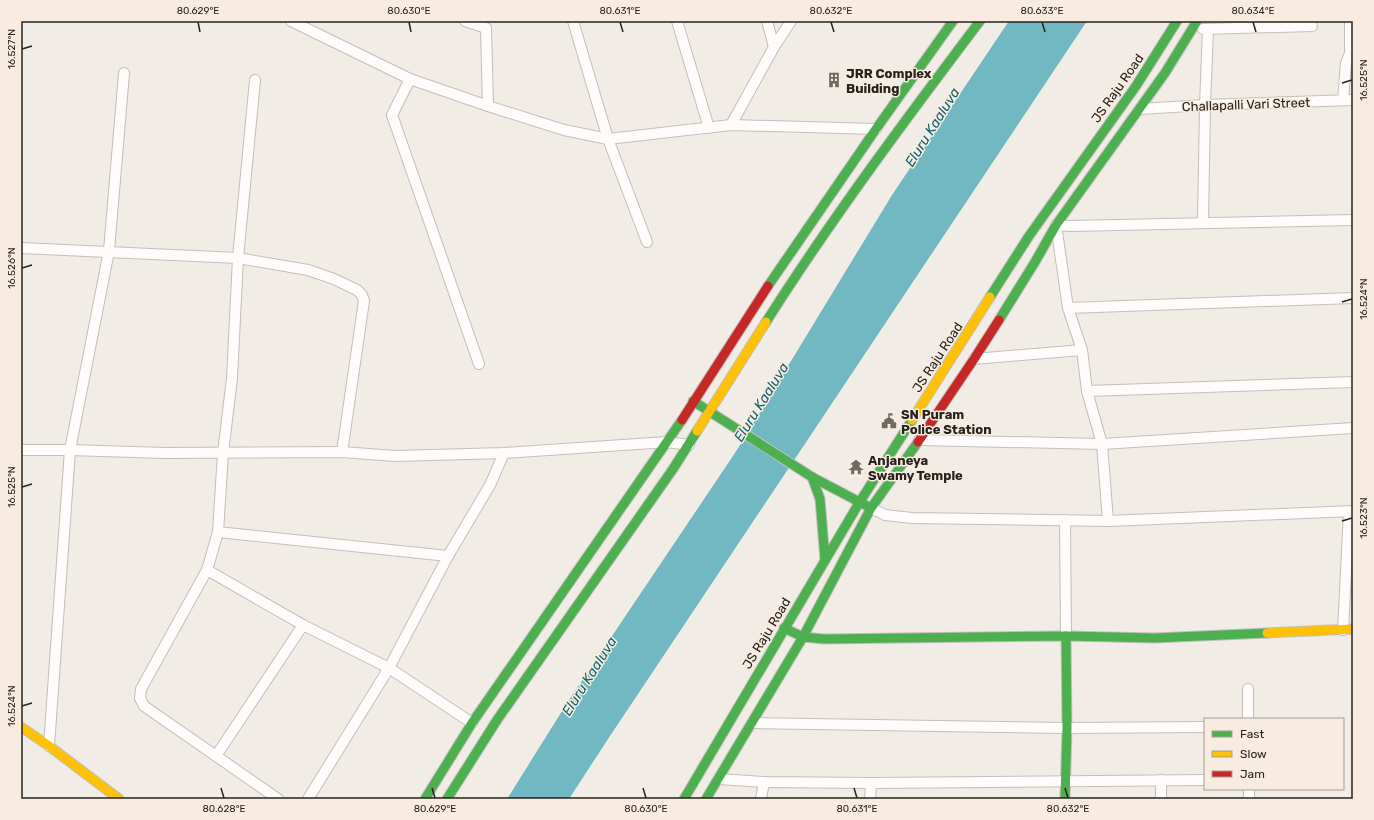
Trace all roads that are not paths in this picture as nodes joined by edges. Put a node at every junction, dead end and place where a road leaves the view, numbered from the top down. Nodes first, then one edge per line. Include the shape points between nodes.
1 (291, 21) edge
2 (465, 21) edge
3 (573, 21) edge
4 (677, 21) edge
5 (767, 21) edge
6 (791, 21) edge
7 (953, 21) edge
8 (980, 21) edge
9 (1177, 21) edge
10 (1197, 21) edge
11 (1350, 21) edge
12 (1312, 26) dead end
13 (1208, 29) junction
14 (1191, 30) junction
15 (774, 47) junction
16 (124, 73) dead end
17 (410, 79) junction
18 (255, 80) dead end
19 (1348, 100) edge
20 (1205, 105) junction
21 (488, 106) junction
22 (1140, 109) junction
23 (731, 125) junction
24 (709, 128) junction
25 (876, 129) junction
26 (608, 139) junction
27 (1353, 220) edge
28 (1204, 222) junction
29 (1056, 225) junction
30 (647, 242) dead end
31 (21, 248) edge
32 (109, 251) junction
33 (238, 258) junction
34 (1353, 298) edge
35 (1068, 308) junction
36 (1082, 350) junction
37 (974, 359) junction
38 (479, 364) dead end
39 (1353, 382) edge
40 (1087, 391) junction
41 (693, 401) junction
42 (710, 412) junction
43 (1353, 428) edge
44 (919, 440) junction
45 (667, 442) junction
46 (1102, 444) junction
47 (689, 445) junction
48 (21, 450) edge
49 (70, 450) junction
50 (342, 452) junction
51 (223, 453) junction
52 (504, 453) junction
53 (812, 477) junction
54 (859, 503) junction
55 (871, 508) junction
56 (1351, 512) edge
57 (1065, 520) junction
58 (1108, 521) junction
59 (218, 532) junction
60 (448, 556) junction
61 (825, 560) junction
62 (207, 570) junction
63 (303, 625) junction
64 (784, 628) junction
65 (1348, 630) edge
66 (1066, 636) junction
67 (804, 637) junction
68 (389, 668) junction
69 (1248, 689) dead end
70 (1248, 718) edge
71 (472, 723) junction
72 (752, 723) junction
73 (21, 727) edge
74 (1204, 727) edge
75 (1067, 728) junction
76 (49, 746) junction
77 (216, 756) junction
78 (719, 779) junction
79 (1065, 780) junction
80 (1161, 780) junction
81 (1204, 780) edge
82 (764, 782) junction
83 (871, 783) junction
84 (119, 799) edge
85 (278, 799) edge
86 (308, 799) edge
87 (425, 799) edge
88 (447, 799) edge
89 (684, 799) edge
90 (706, 799) edge
91 (761, 799) edge
92 (870, 799) edge
93 (1064, 799) edge
94 (1161, 799) edge

1 - 17 street
2 - 21 street via 486,28
3 - 26 street
4 - 24 street
5 - 15 street
6 - 15 street
7 - 25 main road
8 - 42 main road via 797,273
9 - 54 main road, JS Raju Road via 1136,86 1029,236
10 - 14 main road
11 - 19 street via 1350,53 1346,63
12 - 13 street
13 - 14 street
13 - 20 street
14 - 22 main road
15 - 23 street
16 - 32 street
17 - 21 street
17 - 38 street via 392,115
18 - 33 street
19 - 20 street, Challapalli Vari Street
20 - 22 street, Challapalli Vari Street
20 - 28 street
21 - 26 street via 564,130
22 - 29 main road
23 - 24 street
23 - 25 street
24 - 26 street
25 - 41 main road
26 - 30 street
27 - 28 street
28 - 29 street
29 - 35 street
29 - 37 main road
31 - 32 street
32 - 33 street
32 - 49 street
33 - 50 street via 308,270 334,279 362,295 364,301
33 - 51 street via 232,378
34 - 35 street
35 - 36 street
36 - 37 street
36 - 40 street
37 - 44 main road
39 - 40 street
40 - 46 street
41 - 42 main road
41 - 45 main road
42 - 47 main road
42 - 53 main road
43 - 46 street
44 - 46 street
44 - 55 main road
45 - 47 street
45 - 52 street
45 - 71 main road
46 - 58 street
47 - 88 main road via 497,720
48 - 49 street
49 - 51 street
49 - 76 street
50 - 51 street
50 - 52 street via 395,456
51 - 59 street
52 - 60 street via 490,485
53 - 54 main road
53 - 61 main road via 820,499
54 - 55 main road
54 - 61 main road, JS Raju Road
55 - 57 street via 885,515 912,518
55 - 67 main road
56 - 58 street
56 - 65 street
57 - 58 street
57 - 66 street
59 - 60 street
59 - 62 street
60 - 68 street
61 - 64 main road, JS Raju Road
62 - 63 street
62 - 77 street via 141,689 140,698 144,706
63 - 68 street
63 - 77 street
64 - 67 main road
64 - 89 main road, JS Raju Road
65 - 66 main road via 1155,638
66 - 67 main road via 824,639
66 - 75 main road
67 - 72 main road
68 - 71 street
68 - 86 street
69 - 70 street
71 - 87 main road
72 - 75 street
72 - 78 main road
73 - 76 main road
74 - 75 street
75 - 79 main road
76 - 84 main road
77 - 85 street
78 - 82 street
78 - 90 main road
79 - 80 street
79 - 83 street
79 - 93 main road
80 - 81 street
80 - 94 street
82 - 83 street
82 - 91 street
83 - 92 street

